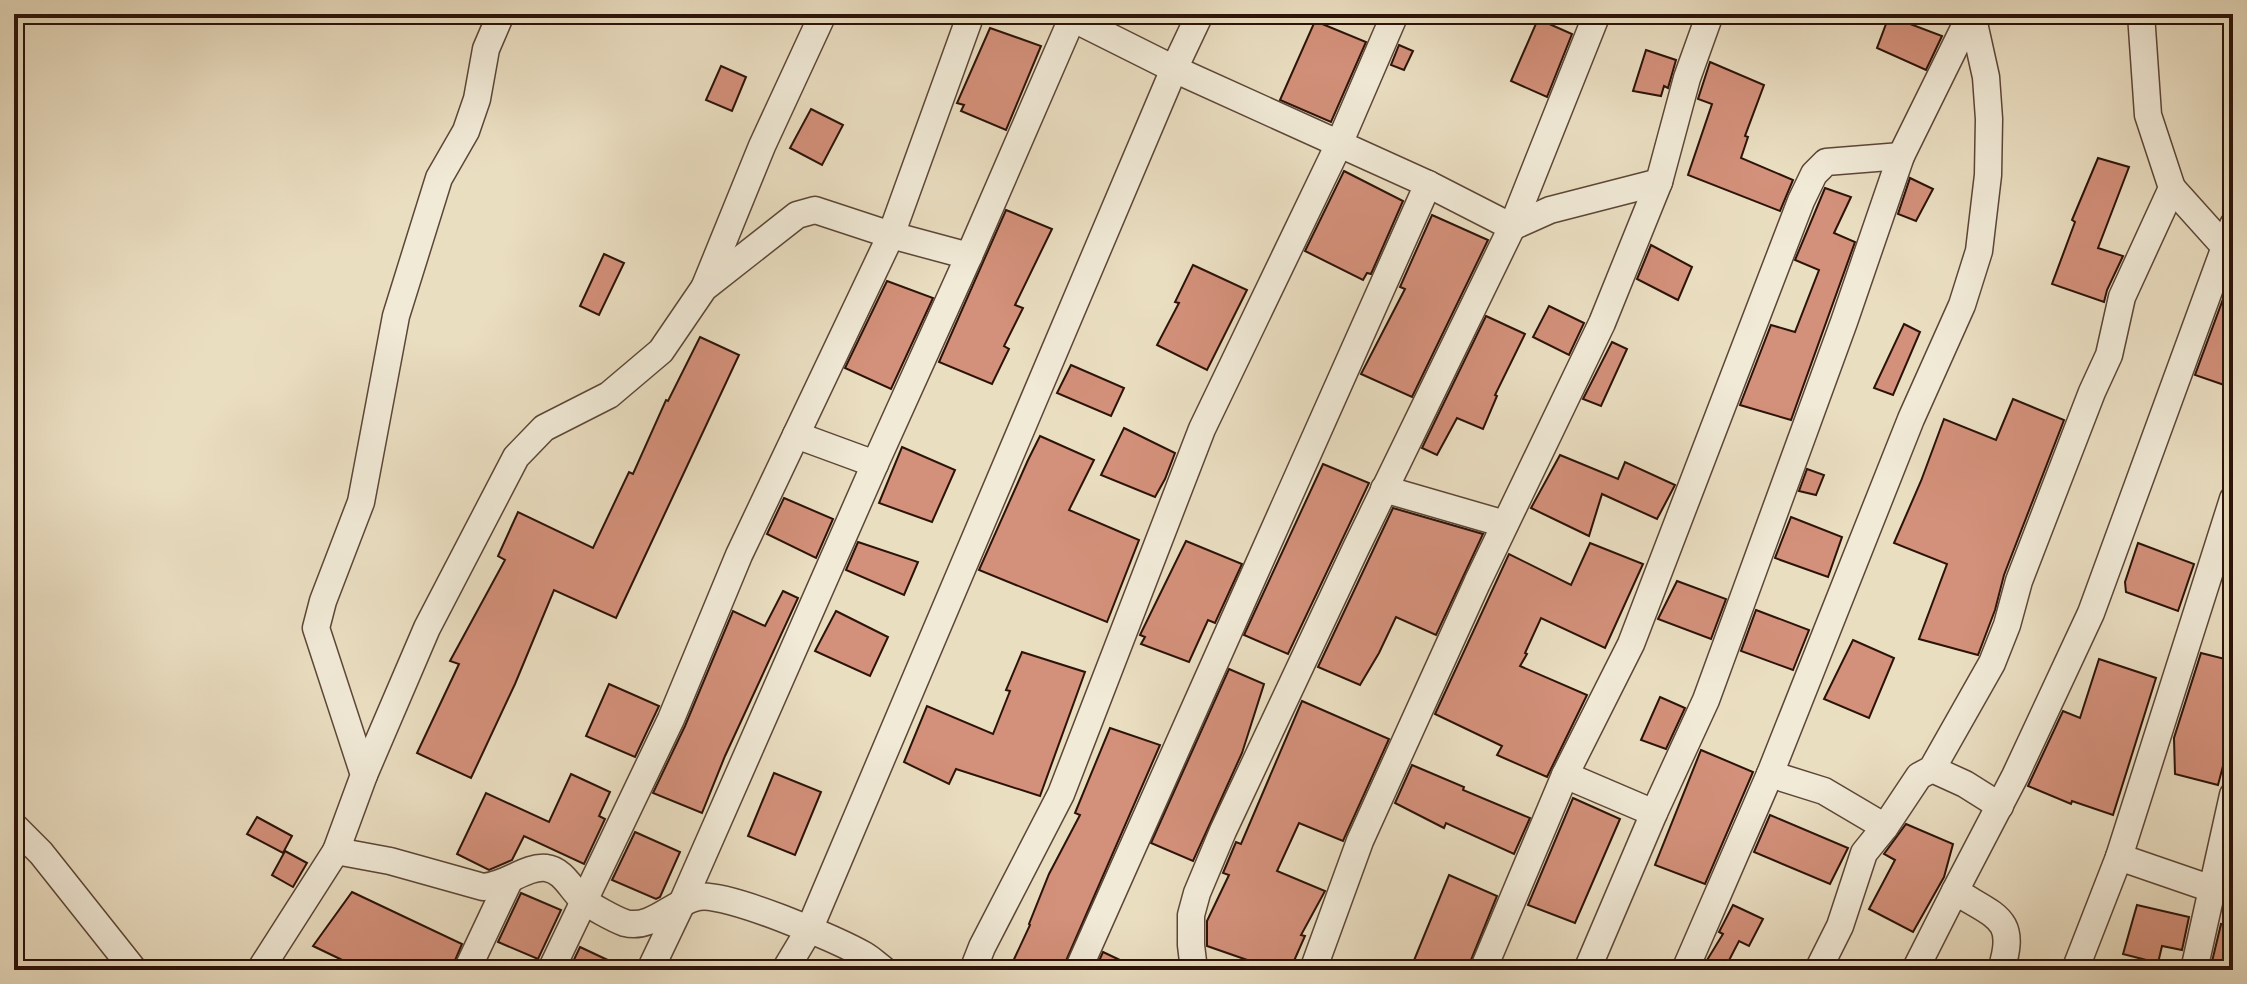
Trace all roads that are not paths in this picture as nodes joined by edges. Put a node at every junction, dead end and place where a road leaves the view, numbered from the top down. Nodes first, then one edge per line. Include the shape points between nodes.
1 (501, 14) edge
2 (823, 14) edge
3 (971, 14) edge
4 (1200, 14) edge
5 (1395, 14) edge
6 (1597, 14) edge
7 (1710, 14) edge
8 (1972, 14) edge
9 (2141, 14) edge
10 (1070, 15) edge
11 (1174, 69) junction
12 (1339, 144) junction
13 (1901, 156) junction
14 (1659, 182) junction
15 (1428, 184) junction
16 (2172, 188) junction
17 (1512, 227) junction
18 (891, 235) junction
19 (2230, 241) edge
20 (969, 256) junction
21 (704, 288) junction
22 (796, 435) junction
23 (875, 464) junction
24 (1384, 489) junction
25 (2233, 499) edge
26 (1505, 524) junction
27 (1932, 769) junction
28 (1770, 774) junction
29 (364, 775) junction
30 (1565, 775) junction
31 (2233, 795) edge
32 (2000, 806) junction
33 (1654, 813) junction
34 (14, 826) edge
35 (1885, 827) junction
36 (336, 851) junction
37 (2119, 857) junction
38 (509, 881) junction
39 (2212, 889) junction
40 (1955, 891) junction
41 (584, 901) junction
42 (682, 903) junction
43 (809, 930) junction
44 (127, 967) edge
45 (2004, 969) edge
46 (260, 970) edge
47 (467, 970) edge
48 (551, 970) edge
49 (650, 970) edge
50 (785, 970) edge
51 (884, 970) edge
52 (973, 970) edge
53 (1078, 970) edge
54 (1194, 970) edge
55 (1313, 970) edge
56 (1483, 970) edge
57 (1587, 970) edge
58 (1685, 970) edge
59 (1818, 970) edge
60 (1915, 970) edge
61 (2075, 970) edge
62 (2194, 970) edge

1 - 29 street via 486,49 466,131 439,178 396,316 361,502 316,628
2 - 21 street
3 - 18 street
4 - 11 street
5 - 12 street
6 - 17 street
7 - 14 street
8 - 13 street
8 - 28 street via 1989,119 1979,251 1962,305 1911,419
9 - 16 street via 2148,115
10 - 11 street
10 - 20 street
11 - 12 street
11 - 43 street
12 - 15 street
12 - 52 street via 1202,429 1061,794
13 - 30 street via 1826,162 1814,174 1631,644
13 - 33 street via 1706,700
14 - 17 street via 1550,210
14 - 26 street via 1602,323
15 - 17 street
15 - 53 street
16 - 19 street
16 - 27 street via 2122,297 2109,355 1997,650
17 - 24 street
18 - 20 street
18 - 21 street via 815,210 797,215
18 - 22 street
19 - 32 street via 2091,613
20 - 23 street
21 - 29 street via 661,351 609,395 544,428 516,457 427,628
22 - 23 street
22 - 41 street
23 - 42 street
24 - 26 street
24 - 54 street via 1197,893 1191,915
25 - 37 street
26 - 55 street via 1360,841
27 - 32 street
27 - 35 street via 1919,776
28 - 35 street via 1824,791
28 - 58 street
29 - 36 street
30 - 33 street
30 - 56 street
31 - 39 street
32 - 40 street
33 - 57 street
34 - 44 street via 41,853
35 - 59 street via 1864,853 1840,926
36 - 38 street via 483,887
36 - 46 street
37 - 39 street
37 - 61 street
38 - 41 street via 532,868 550,868
38 - 47 street
39 - 62 street
40 - 45 street via 2007,930
40 - 60 street
41 - 42 street via 626,923 648,922
41 - 48 street
42 - 43 street via 700,896 732,900
42 - 49 street
43 - 50 street
43 - 51 street

